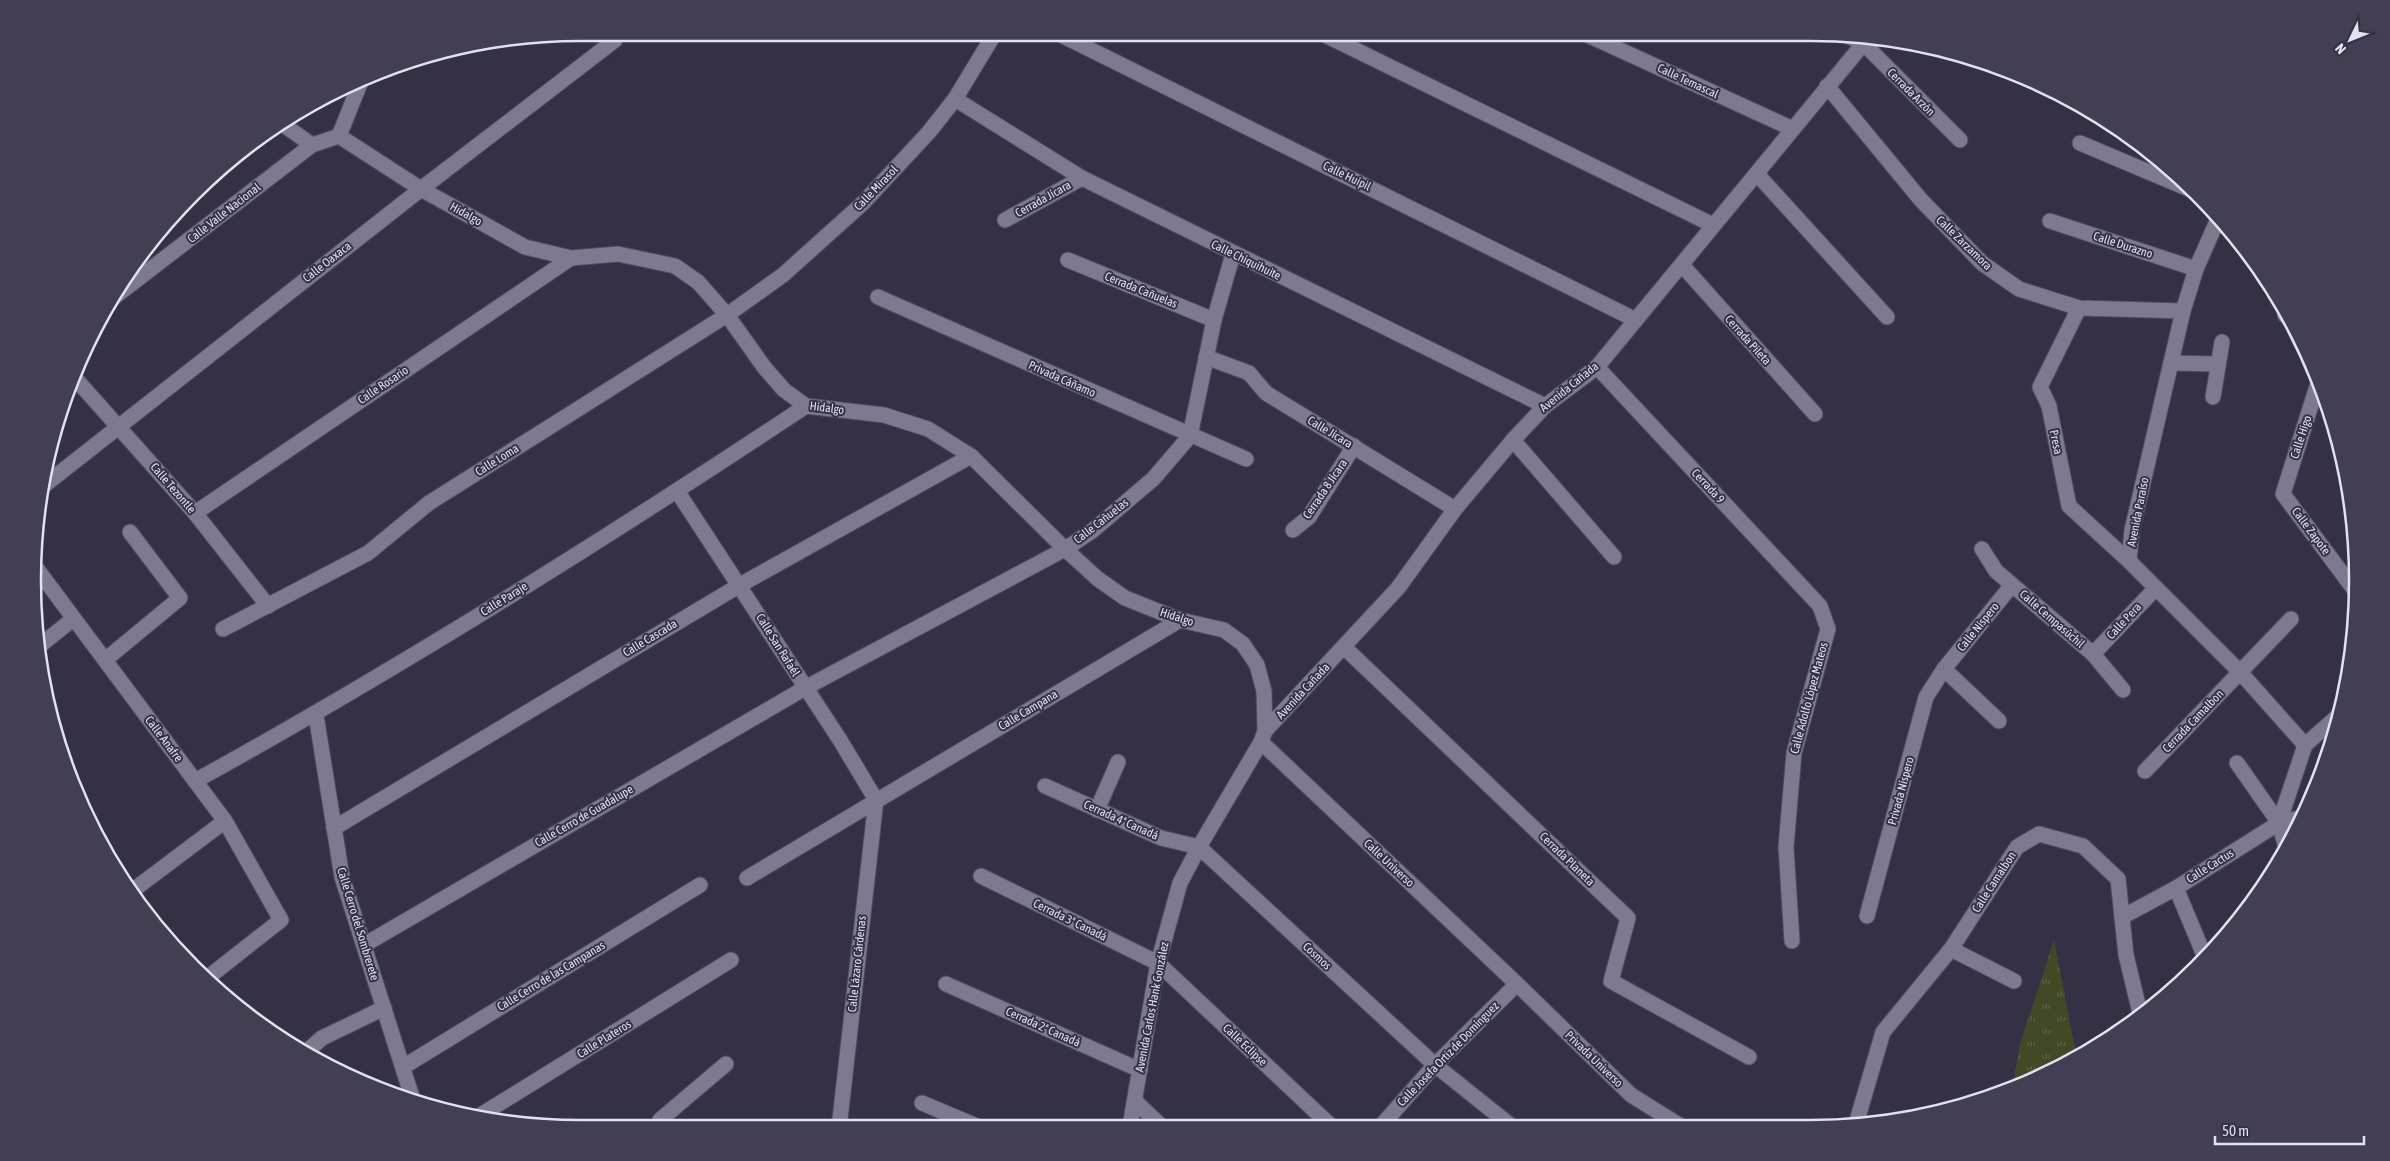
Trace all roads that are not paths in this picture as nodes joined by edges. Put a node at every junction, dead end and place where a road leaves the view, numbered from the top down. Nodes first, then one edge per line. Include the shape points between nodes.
1 (606, 41) edge
2 (989, 41) edge
3 (1075, 41) edge
4 (1339, 41) edge
5 (1603, 41) edge
6 (1862, 44) edge
7 (1869, 45) edge
8 (1827, 86) junction
9 (359, 89) edge
10 (955, 99) junction
11 (288, 128) edge
12 (1794, 129) junction
13 (339, 136) junction
14 (1960, 140) dead end
15 (2080, 143) dead end
16 (312, 145) junction
17 (1757, 174) junction
18 (1082, 178) junction
19 (2173, 182) edge
20 (421, 189) junction
21 (1005, 220) dead end
22 (2050, 221) dead end
23 (1713, 225) junction
24 (2215, 225) edge
25 (1233, 254) junction
26 (570, 258) junction
27 (1068, 260) dead end
28 (1682, 265) junction
29 (2196, 269) junction
30 (129, 286) edge
31 (878, 297) dead end
32 (2079, 308) junction
33 (2183, 311) junction
34 (727, 315) junction
35 (1887, 317) dead end
36 (1214, 320) junction
37 (1636, 320) junction
38 (2222, 342) dead end
39 (1206, 357) junction
40 (2170, 363) junction
41 (2218, 364) junction
42 (1596, 367) junction
43 (79, 382) edge
44 (2315, 393) edge
45 (2213, 397) dead end
46 (806, 406) junction
47 (1545, 406) junction
48 (1815, 414) dead end
49 (119, 426) junction
50 (1190, 436) junction
51 (1513, 440) junction
52 (1354, 446) junction
53 (971, 456) junction
54 (1246, 459) dead end
55 (51, 480) edge
56 (678, 491) junction
57 (2283, 494) joint
58 (1455, 509) junction
59 (195, 513) junction
60 (1293, 530) dead end
61 (130, 532) dead end
62 (1982, 548) dead end
63 (1065, 549) junction
64 (1614, 557) dead end
65 (2129, 561) junction
66 (41, 575) edge
67 (2349, 583) edge
68 (740, 585) junction
69 (2012, 585) junction
70 (2156, 588) junction
71 (268, 606) junction
72 (1820, 606) joint
73 (74, 619) junction
74 (1180, 620) junction
75 (2291, 620) dead end
76 (223, 629) dead end
77 (45, 642) edge
78 (1344, 647) junction
79 (2093, 654) junction
80 (105, 660) junction
81 (1944, 669) junction
82 (2240, 672) junction
83 (805, 688) junction
84 (2123, 690) dead end
85 (316, 715) junction
86 (1999, 721) dead end
87 (2329, 724) edge
88 (1263, 736) junction
89 (2305, 745) junction
90 (1118, 762) dead end
91 (2237, 763) dead end
92 (2145, 771) dead end
93 (195, 781) junction
94 (1045, 786) dead end
95 (876, 800) junction
96 (1097, 810) junction
97 (2293, 820) edge
98 (225, 822) junction
99 (2279, 823) junction
100 (334, 828) junction
101 (2283, 838) edge
102 (1199, 847) junction
103 (981, 876) dead end
104 (747, 878) dead end
105 (700, 885) dead end
106 (137, 887) edge
107 (2176, 888) junction
108 (1867, 916) dead end
109 (2122, 917) junction
110 (1792, 941) dead end
111 (364, 945) junction
112 (1951, 949) junction
113 (2202, 950) edge
114 (731, 960) dead end
115 (1158, 963) junction
116 (212, 974) edge
117 (2014, 980) dead end
118 (946, 984) dead end
119 (1517, 984) junction
120 (2139, 1007) edge
121 (384, 1008) junction
122 (311, 1048) edge
123 (1749, 1057) dead end
124 (726, 1064) dead end
125 (1434, 1065) junction
126 (403, 1067) junction
127 (1140, 1070) junction
128 (411, 1092) edge
129 (1136, 1102) junction
130 (922, 1103) dead end
131 (487, 1111) edge
132 (1858, 1118) edge
133 (660, 1120) edge
134 (840, 1120) edge
135 (962, 1120) edge
136 (1132, 1120) edge
137 (1155, 1120) edge
138 (1325, 1120) edge
139 (1385, 1120) edge
140 (1504, 1120) edge
141 (1672, 1120) edge

1 - 20 street, Calle Oaxaca
2 - 10 street, Calle Mirasol
3 - 37 street, Calle Huipil
4 - 23 street
5 - 12 street, Calle Temascal
6 - 8 street, Avenida Cañada
7 - 14 street, Cerrada Arzón
8 - 12 street, Avenida Cañada
8 - 32 street, Calle Zarzamora via 1921,200 1982,263 2019,289
9 - 13 street
10 - 18 street, Calle Chiquihuite
10 - 34 street, Calle Mirasol via 863,203 783,275
11 - 16 street
12 - 17 street, Avenida Cañada
13 - 16 street, Calle Valle Nacional
13 - 20 street, Hidalgo
15 - 19 street
16 - 30 street, Calle Valle Nacional
17 - 23 street, Avenida Cañada
17 - 35 street
18 - 21 street, Cerrada Jícara
18 - 25 street, Calle Chiquihuite
20 - 26 street, Hidalgo via 524,247
20 - 49 street, Calle Oaxaca
22 - 29 street, Calle Durazno
23 - 28 street, Avenida Cañada
24 - 29 street, Avenida Paraíso
25 - 36 street, Calle Cañuelas
25 - 47 street, Calle Chiquihuite
26 - 34 street, Hidalgo via 618,254 675,266 698,282
26 - 59 street, Calle Rosario
27 - 36 street, Cerrada Cañuelas
28 - 37 street, Avenida Cañada
28 - 48 street, Cerrada Pileta
29 - 33 street, Avenida Paraíso
31 - 50 street, Privada Cáñamo
32 - 33 street, Calle Zarzamora
32 - 65 street, Presa via 2040,387 2049,406 2070,506
33 - 40 street, Avenida Paraíso
34 - 46 street, Hidalgo via 784,390
34 - 71 street, Calle Loma via 429,503 368,553
36 - 39 street, Calle Cañuelas
37 - 42 street, Avenida Cañada
38 - 41 street
39 - 50 street, Calle Cañuelas
39 - 52 street, Calle Jícara via 1249,373 1266,393
40 - 41 street
40 - 65 street, Avenida Paraíso via 2132,530
41 - 45 street
42 - 47 street, Avenida Cañada
42 - 72 street, Cerrada 9
43 - 49 street, Calle Tezontle
44 - 57 street, Calle Higo
46 - 53 street, Hidalgo via 884,415 928,429
46 - 56 street, Calle Paraje
47 - 51 street, Avenida Cañada
49 - 55 street, Calle Oaxaca
49 - 59 street, Calle Tezontle
50 - 54 street, Privada Cáñamo
50 - 63 street, Calle Cañuelas via 1153,479 1092,531
51 - 58 street, Avenida Cañada
51 - 64 street
52 - 58 street, Calle Jícara
52 - 60 street, Cerrada 8 Jícara via 1309,518
53 - 63 street, Hidalgo
53 - 68 street, Calle Cascada
56 - 68 street, Calle San Rafaél
56 - 85 street, Calle Paraje
57 - 67 street, Calle Zapote
58 - 78 street, Avenida Cañada via 1398,588
59 - 71 street, Calle Tezontle
61 - 80 street via 180,598
62 - 69 street, Calle Cempasúchil via 1996,571
63 - 74 street, Hidalgo via 1125,598
63 - 83 street, Calle Cañuelas
65 - 70 street, Avenida Paraíso
66 - 73 street, Calle Anafre
68 - 83 street, Calle San Rafaél
68 - 100 street, Calle Cascada
69 - 79 street, Calle Cempasúchil
69 - 81 street, Calle Níspero
70 - 79 street, Calle Pera
70 - 82 street, Avenida Paraíso
71 - 76 street, Calle Loma
72 - 110 street, Calle Adolfo López Mateos via 1828,629 1794,753 1786,847
73 - 77 street
73 - 80 street, Calle Anafre
74 - 88 street, Hidalgo via 1224,630 1243,644 1257,665 1264,691
74 - 95 street, Calle Campana
75 - 82 street, Cerrada Camalbon
78 - 88 street, Avenida Cañada
78 - 123 street, Cerrada Planeta via 1628,918 1611,981
79 - 84 street, Calle Cempasúchil
80 - 93 street, Calle Anafre
81 - 86 street
81 - 108 street, Privada Níspero via 1926,697
82 - 89 street, Avenida Paraíso
82 - 92 street, Cerrada Camalbon
83 - 95 street, Calle San Rafaél
83 - 111 street, Calle Cerro de Guadalupe
85 - 93 street, Calle Paraje
85 - 100 street, Calle Cerro del Sombrerete
87 - 89 street
88 - 102 street, Avenida Carlos Hank González
88 - 119 street, Calle Universo
89 - 99 street
90 - 96 street
91 - 99 street
93 - 98 street, Calle Anafre
94 - 96 street, Cerrada 4ª Canadá
95 - 104 street
95 - 134 street, Calle Lázaro Cárdenas
96 - 102 street, Cerrada 4ª Canadá via 1161,838
97 - 99 street, Calle Cactus
98 - 106 street
98 - 116 street, Calle Anafre via 281,920
99 - 101 street
99 - 107 street, Calle Cactus
100 - 111 street, Calle Cerro del Sombrerete via 342,877
102 - 115 street, Avenida Carlos Hank González via 1180,883
102 - 125 street, Cosmos
103 - 115 street, Cerrada 3ª Canadá
105 - 126 street, Calle Cerro de las Campanas
107 - 109 street, Calle Cactus
107 - 113 street
109 - 112 street, Calle Camalbon via 2118,879 2084,846 2039,834 2017,847
109 - 120 street, Calle Camalbon via 2126,955
111 - 121 street, Calle Cerro del Sombrerete
112 - 117 street
112 - 132 street via 1883,1032
114 - 131 street, Calle Plateros
115 - 127 street, Avenida Carlos Hank González
115 - 138 street, Calle Eclipse
118 - 127 street, Cerrada 2ª Canadá
119 - 125 street, Calle Josefa Ortiz de Domínguez
119 - 141 street, Privada Universo via 1631,1095
121 - 122 street via 322,1038
121 - 126 street, Calle Cerro del Sombrerete
124 - 133 street
125 - 139 street, Calle Josefa Ortiz de Domínguez
125 - 140 street, Cosmos
126 - 128 street, Calle Cerro del Sombrerete
127 - 129 street, Avenida Carlos Hank González
129 - 136 street, Avenida Carlos Hank González
129 - 137 street
130 - 135 street

